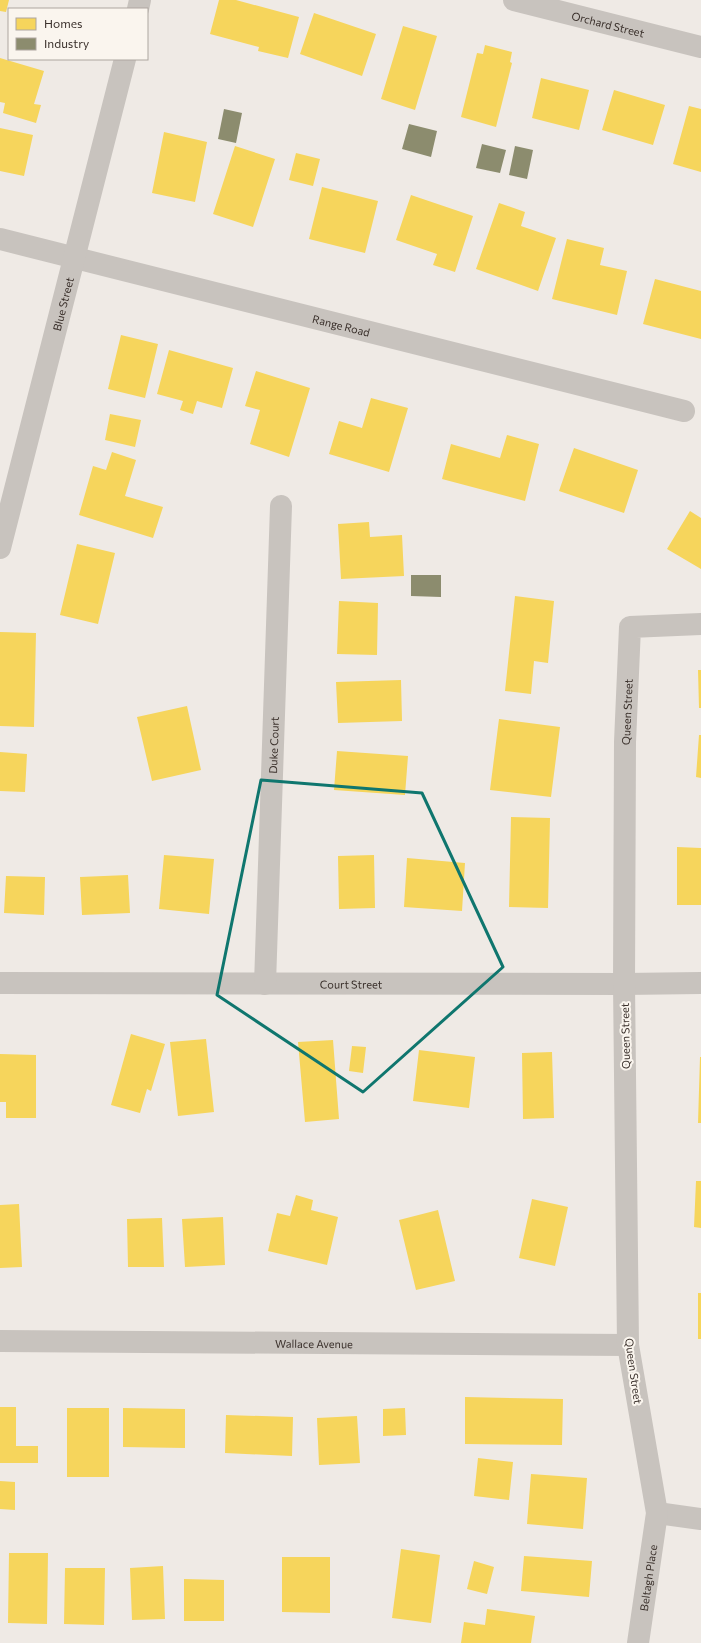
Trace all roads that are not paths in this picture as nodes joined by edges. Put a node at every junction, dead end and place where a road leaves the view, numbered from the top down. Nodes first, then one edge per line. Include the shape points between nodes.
1 (514, 0) edge
2 (701, 47) edge
3 (125, 60) edge
4 (0, 239) edge
5 (74, 258) junction
6 (684, 411) dead end
7 (281, 506) dead end
8 (0, 548) edge
9 (701, 624) edge
10 (0, 983) edge
11 (701, 983) edge
12 (265, 984) junction
13 (624, 984) junction
14 (0, 1341) edge
15 (628, 1345) junction
16 (657, 1513) junction
17 (701, 1519) edge
18 (638, 1643) edge

1 - 2 street, Orchard Street
3 - 5 street, Blue Street
4 - 5 street, Range Road
5 - 6 street, Range Road
5 - 8 street, Blue Street
7 - 12 street, Duke Court
9 - 13 street, Queen Street via 630,627 625,742
10 - 12 street, Court Street
11 - 13 street, Court Street
12 - 13 street, Court Street
13 - 15 street, Queen Street
14 - 15 street, Wallace Avenue
15 - 16 street, Queen Street
16 - 17 street
16 - 18 street, Beltagh Place

